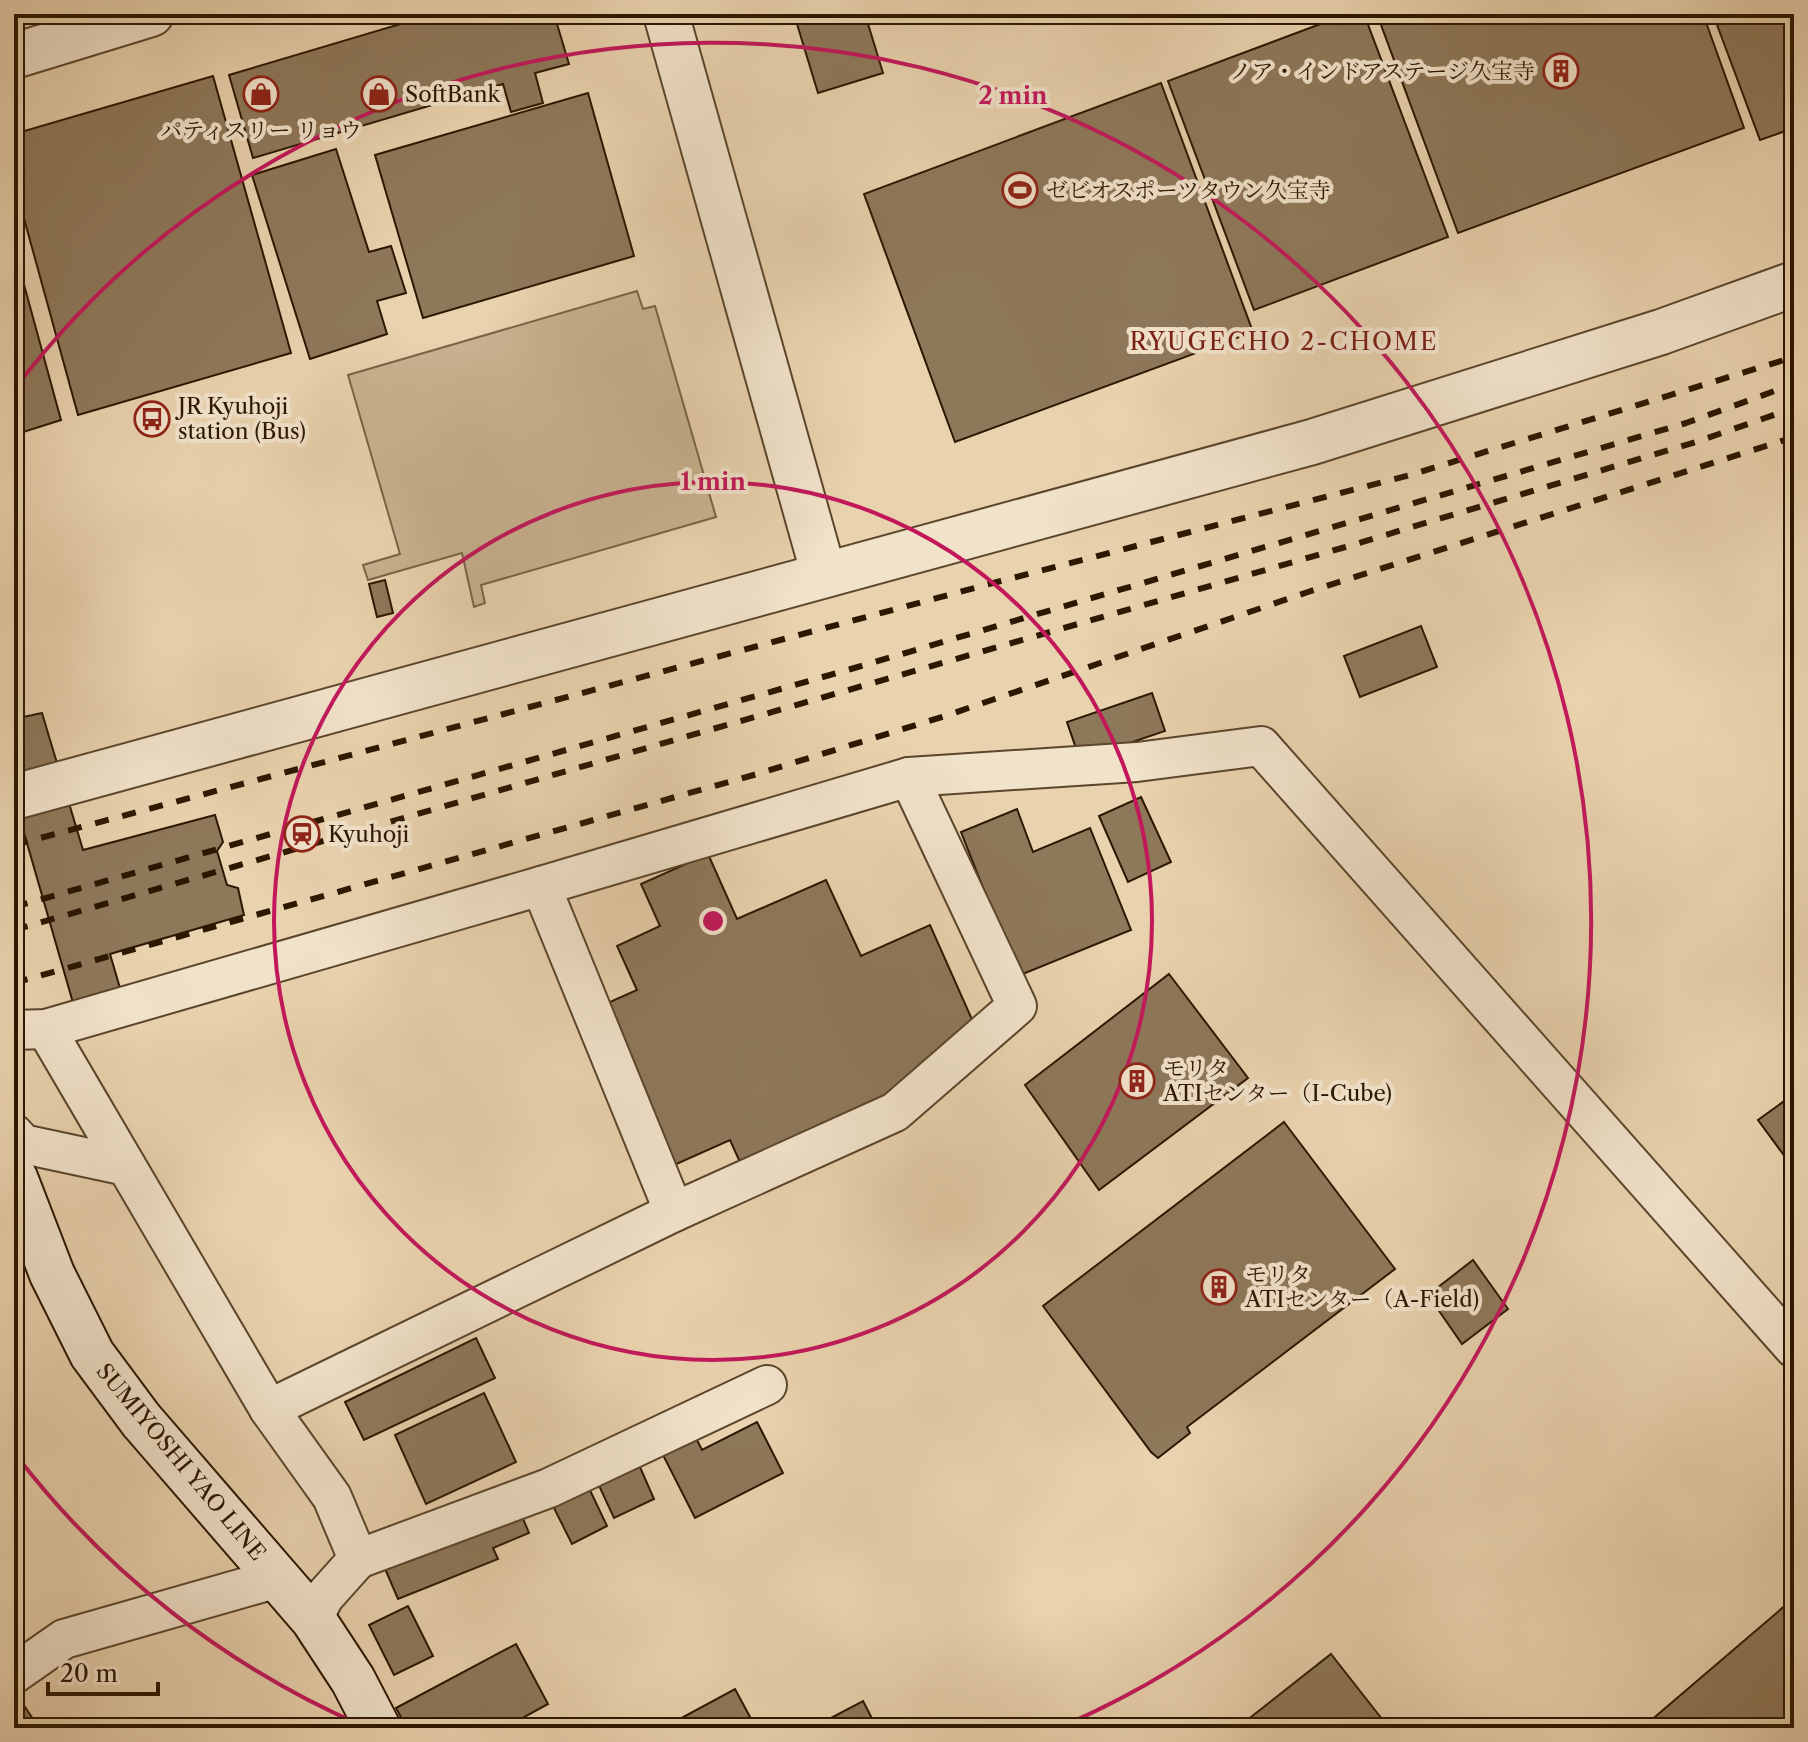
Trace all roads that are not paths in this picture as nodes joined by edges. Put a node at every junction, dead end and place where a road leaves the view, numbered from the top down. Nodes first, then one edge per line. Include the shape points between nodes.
1 (151, 14) edge
2 (666, 14) edge
3 (14, 56) edge
4 (1794, 284) edge
5 (824, 575) junction
6 (909, 777) junction
7 (14, 797) edge
8 (541, 886) junction
9 (30, 1029) edge
10 (14, 1134) edge
11 (126, 1166) junction
12 (15, 1178) edge
13 (674, 1212) junction
14 (1794, 1348) edge
15 (767, 1385) dead end
16 (269, 1409) junction
17 (358, 1559) junction
18 (278, 1578) junction
19 (313, 1619) junction
20 (19, 1659) edge
21 (378, 1728) edge

1 - 3 street
2 - 5 street
4 - 5 street via 1661,332 1312,442
5 - 7 street
6 - 8 street
6 - 13 street via 1017,1006 895,1112
6 - 14 street via 1137,762 1261,746
8 - 9 street
8 - 13 street
9 - 11 street
10 - 11 street via 23,1144
11 - 16 street
12 - 18 street, SUMIYOSHI YAO LINE via 52,1274 92,1354 141,1420
13 - 16 street
15 - 17 street via 549,1488
16 - 17 street via 332,1497
17 - 19 street via 324,1597
18 - 19 street, SUMIYOSHI YAO LINE
18 - 20 street via 64,1639
19 - 21 street, SUMIYOSHI YAO LINE

